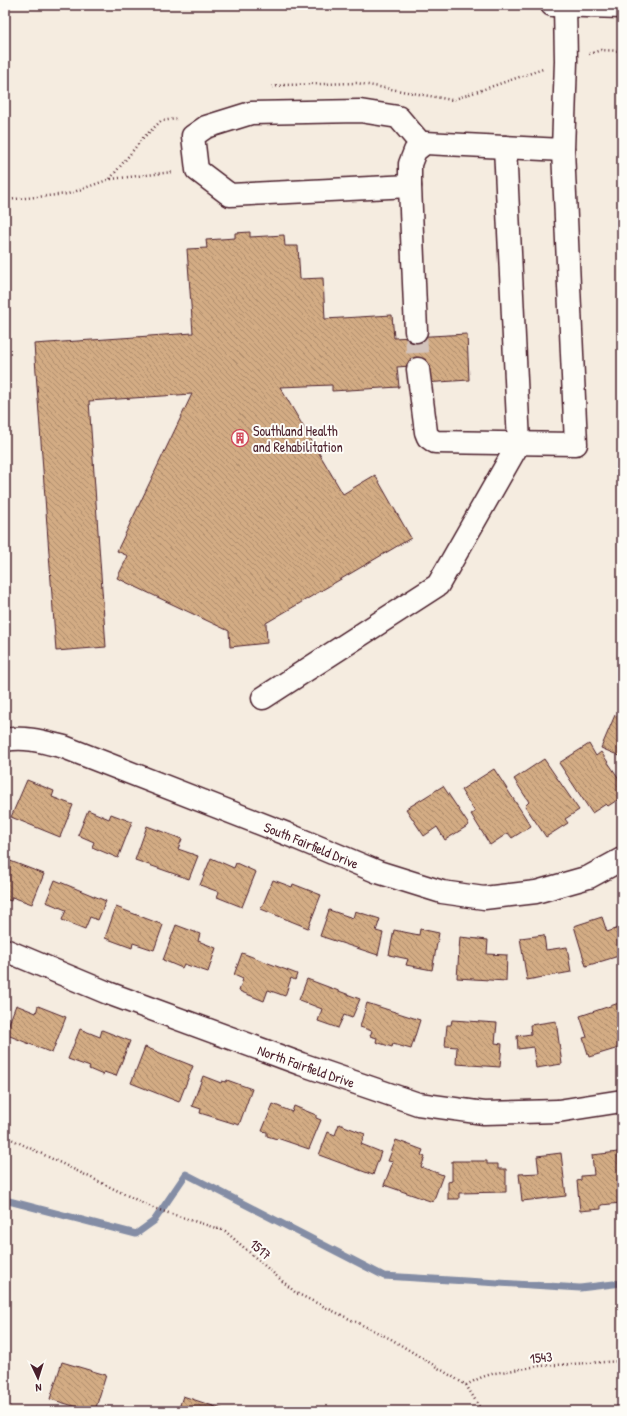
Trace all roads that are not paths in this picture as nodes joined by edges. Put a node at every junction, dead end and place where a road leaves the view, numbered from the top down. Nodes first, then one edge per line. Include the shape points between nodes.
1 (552, 5) edge
2 (565, 5) edge
3 (622, 7) edge
4 (422, 146) junction
5 (505, 147) junction
6 (563, 150) junction
7 (410, 186) junction
8 (416, 331) tunnel mouth
9 (418, 369) tunnel mouth
10 (518, 443) junction
11 (263, 698) dead end
12 (5, 740) edge
13 (622, 859) edge
14 (5, 950) edge
15 (622, 1101) edge

1 - 2 street
2 - 3 street
2 - 6 street
4 - 5 street via 424,143
4 - 7 street via 415,150 410,164
4 - 7 street via 398,117 360,111 251,113 206,127 193,136 197,170 230,195
5 - 6 street
5 - 10 street
6 - 10 street via 576,444
7 - 8 street
9 - 10 street via 428,438 435,442
10 - 11 street via 438,586
12 - 13 street, South Fairfield Drive via 33,739 64,747 378,872 442,892 484,898 536,892 589,877
14 - 15 street, North Fairfield Drive via 108,992 301,1064 418,1104 484,1113 558,1111

